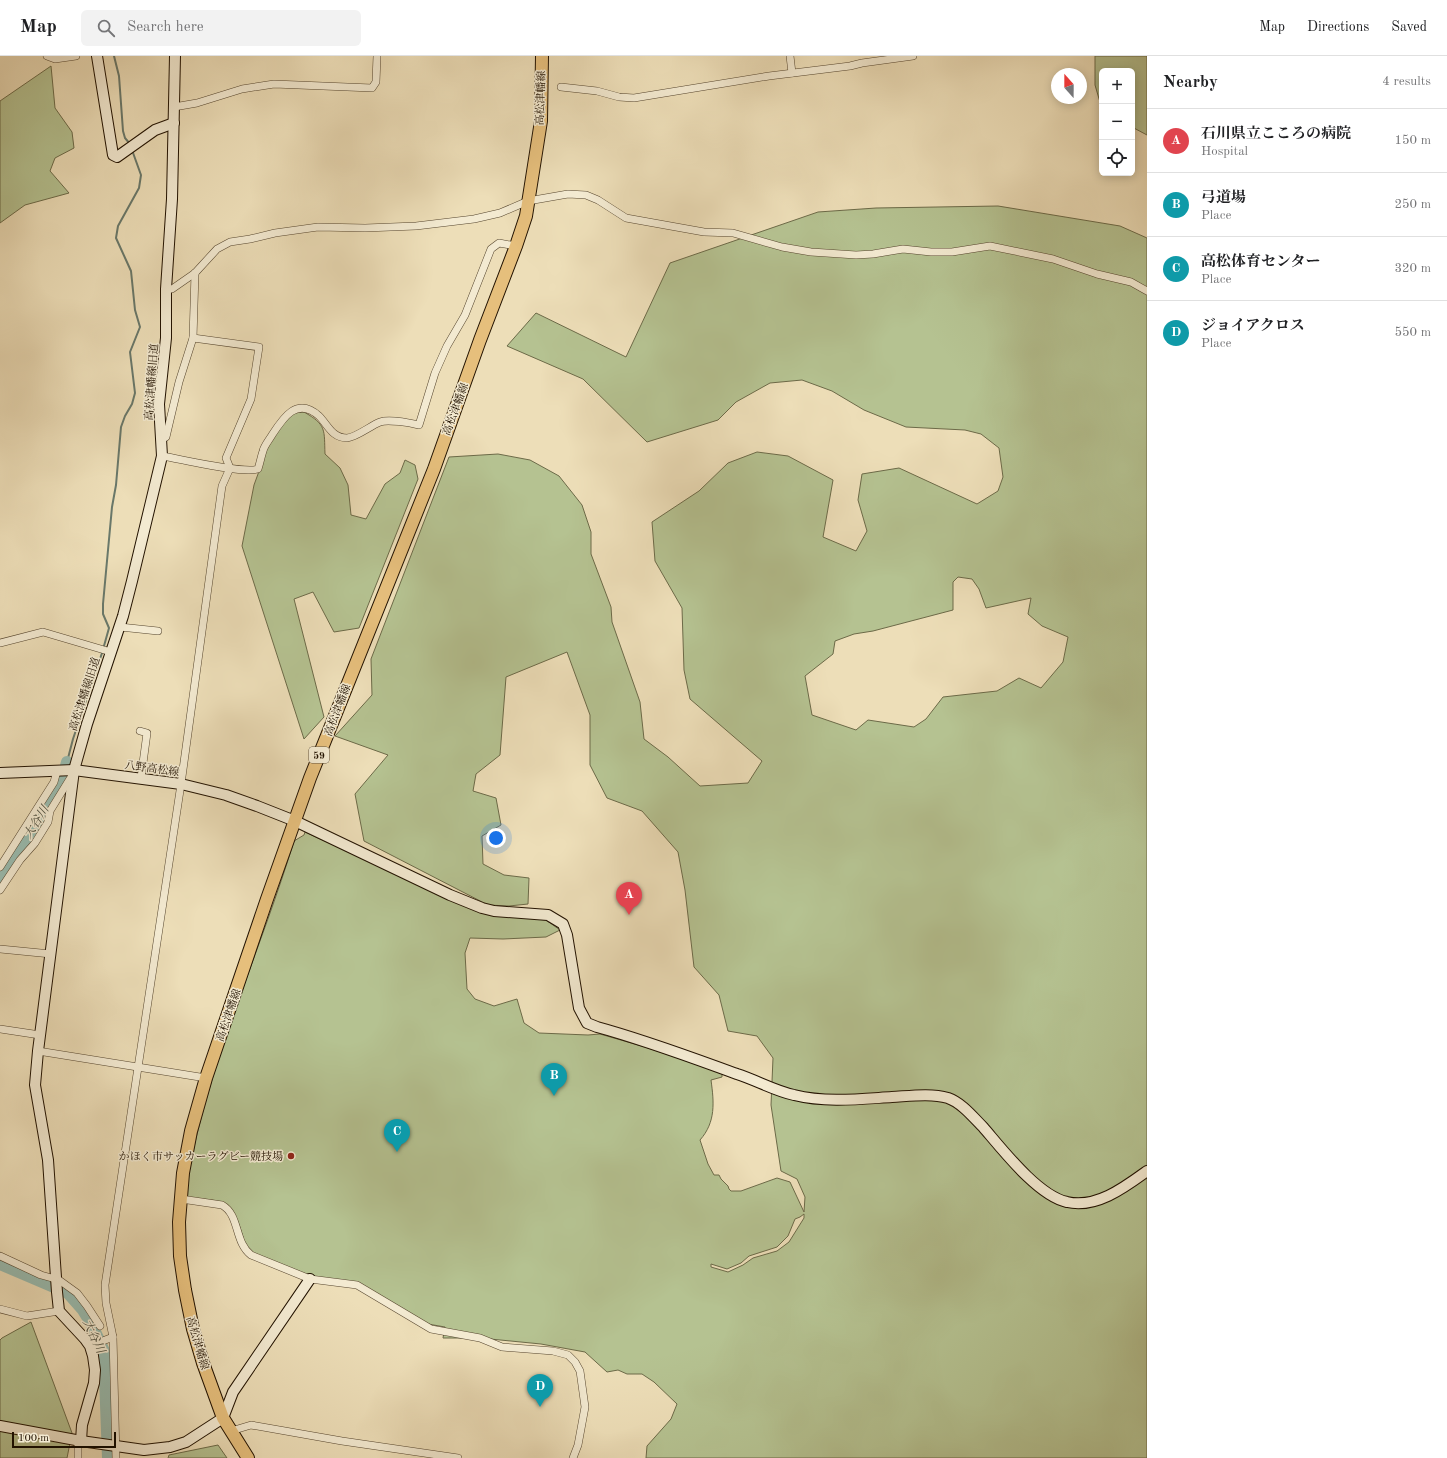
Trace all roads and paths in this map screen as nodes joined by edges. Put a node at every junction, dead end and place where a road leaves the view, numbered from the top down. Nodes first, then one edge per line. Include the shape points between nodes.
1 (47, 56) edge
2 (76, 56) edge
3 (97, 56) edge
4 (175, 56) edge
5 (377, 56) edge
6 (542, 56) edge
7 (790, 56) edge
8 (913, 56) edge
9 (792, 73) junction
10 (561, 87) dead end
11 (174, 107) junction
12 (174, 123) junction
13 (528, 201) junction
14 (516, 246) junction
15 (195, 273) junction
16 (166, 289) junction
17 (1147, 291) edge
18 (193, 338) junction
19 (161, 440) junction
20 (162, 456) junction
21 (230, 468) junction
22 (120, 627) junction
23 (158, 631) dead end
24 (0, 643) edge
25 (109, 651) junction
26 (140, 731) dead end
27 (66, 770) junction
28 (0, 773) edge
29 (141, 778) junction
30 (181, 784) junction
31 (295, 821) junction
32 (0, 867) edge
33 (0, 890) edge
34 (0, 949) edge
35 (51, 954) junction
36 (0, 1029) edge
37 (40, 1035) junction
38 (38, 1051) junction
39 (138, 1068) junction
40 (206, 1078) junction
41 (1147, 1171) edge
42 (181, 1199) junction
43 (0, 1256) edge
44 (310, 1279) junction
45 (56, 1280) junction
46 (0, 1309) edge
47 (59, 1311) junction
48 (100, 1326) dead end
49 (112, 1338) junction
50 (93, 1345) junction
51 (223, 1418) junction
52 (0, 1426) edge
53 (231, 1431) junction
54 (80, 1441) junction
55 (115, 1446) junction
56 (78, 1458) edge
57 (116, 1458) edge
58 (248, 1458) edge
59 (458, 1458) edge
60 (573, 1458) edge

1 - 2 street via 55,59
3 - 12 street via 113,155 117,158 154,130
4 - 11 street, 高松津幡線旧道
5 - 11 street via 376,82 372,88 274,84 242,89
6 - 13 main road, 高松津幡線 / 59 via 541,122
7 - 9 street
8 - 9 street
9 - 10 street via 634,98
11 - 12 street, 高松津幡線旧道
12 - 16 street, 高松津幡線旧道
13 - 14 main road, 高松津幡線 / 59
13 - 15 street via 500,213 474,219 416,226 318,227 230,242 217,249
13 - 17 street via 568,194 586,195 626,218 704,232 733,233 782,248 811,252 856,255 903,249 952,252 990,246 1053,259 1131,282
14 - 21 street via 499,244 491,249 465,315 435,373 419,424 381,421 349,438 341,438 334,435 319,416 311,411 291,411 283,418 263,451 258,469 252,471
14 - 31 main road, 高松津幡線 / 59 via 434,469
15 - 16 street via 172,289
15 - 18 street
16 - 19 street, 高松津幡線旧道 via 166,338 159,404
18 - 19 street via 166,437
18 - 21 street via 259,347 251,399 226,458
19 - 20 street, 高松津幡線旧道
20 - 21 street
20 - 22 street, 高松津幡線旧道
21 - 30 street via 222,486
22 - 23 street
22 - 25 street, 高松津幡線旧道
24 - 25 street via 43,632
25 - 27 street, 高松津幡線旧道 via 86,724
26 - 29 street via 147,732
27 - 28 street, 八野高松線
27 - 29 street, 八野高松線
27 - 32 street via 54,782
27 - 33 street via 67,784 50,811 48,822
27 - 35 street, 高松津幡線旧道
29 - 30 street, 八野高松線
30 - 31 street, 八野高松線 via 226,795
30 - 39 street
31 - 40 main road, 高松津幡線 / 59
31 - 41 street, 八野高松線 via 482,908 548,915 558,920 563,924 567,935 579,1008 587,1022 597,1028 663,1047 795,1096 830,1099 908,1096 948,1098 976,1120 1028,1177 1048,1194 1065,1202 1078,1204 1098,1201
34 - 35 street
35 - 37 street, 高松津幡線旧道
36 - 37 street
37 - 38 street, 高松津幡線旧道
38 - 39 street
38 - 45 street, 高松津幡線旧道 via 35,1085 48,1160
39 - 40 street
39 - 49 street via 105,1285
40 - 42 main road, 高松津幡線 / 59 via 191,1131
42 - 44 street via 227,1208 246,1251
42 - 51 main road, 高松津幡線 / 59 via 180,1256 185,1290 203,1363
43 - 45 street
44 - 51 street via 233,1392
44 - 60 street via 357,1285 431,1329 480,1338 502,1347 553,1351 568,1355 580,1370 584,1407 578,1445
45 - 47 street, 高松津幡線旧道
45 - 48 street via 77,1293
46 - 47 street via 27,1316
47 - 50 street
49 - 50 street
49 - 55 street
50 - 54 street via 94,1383
51 - 53 main road, 高松津幡線 / 59
51 - 55 street via 186,1442 170,1448 144,1450
52 - 54 street
53 - 58 main road, 高松津幡線 / 59
53 - 59 street via 251,1425
54 - 55 street
54 - 56 street
55 - 57 street

